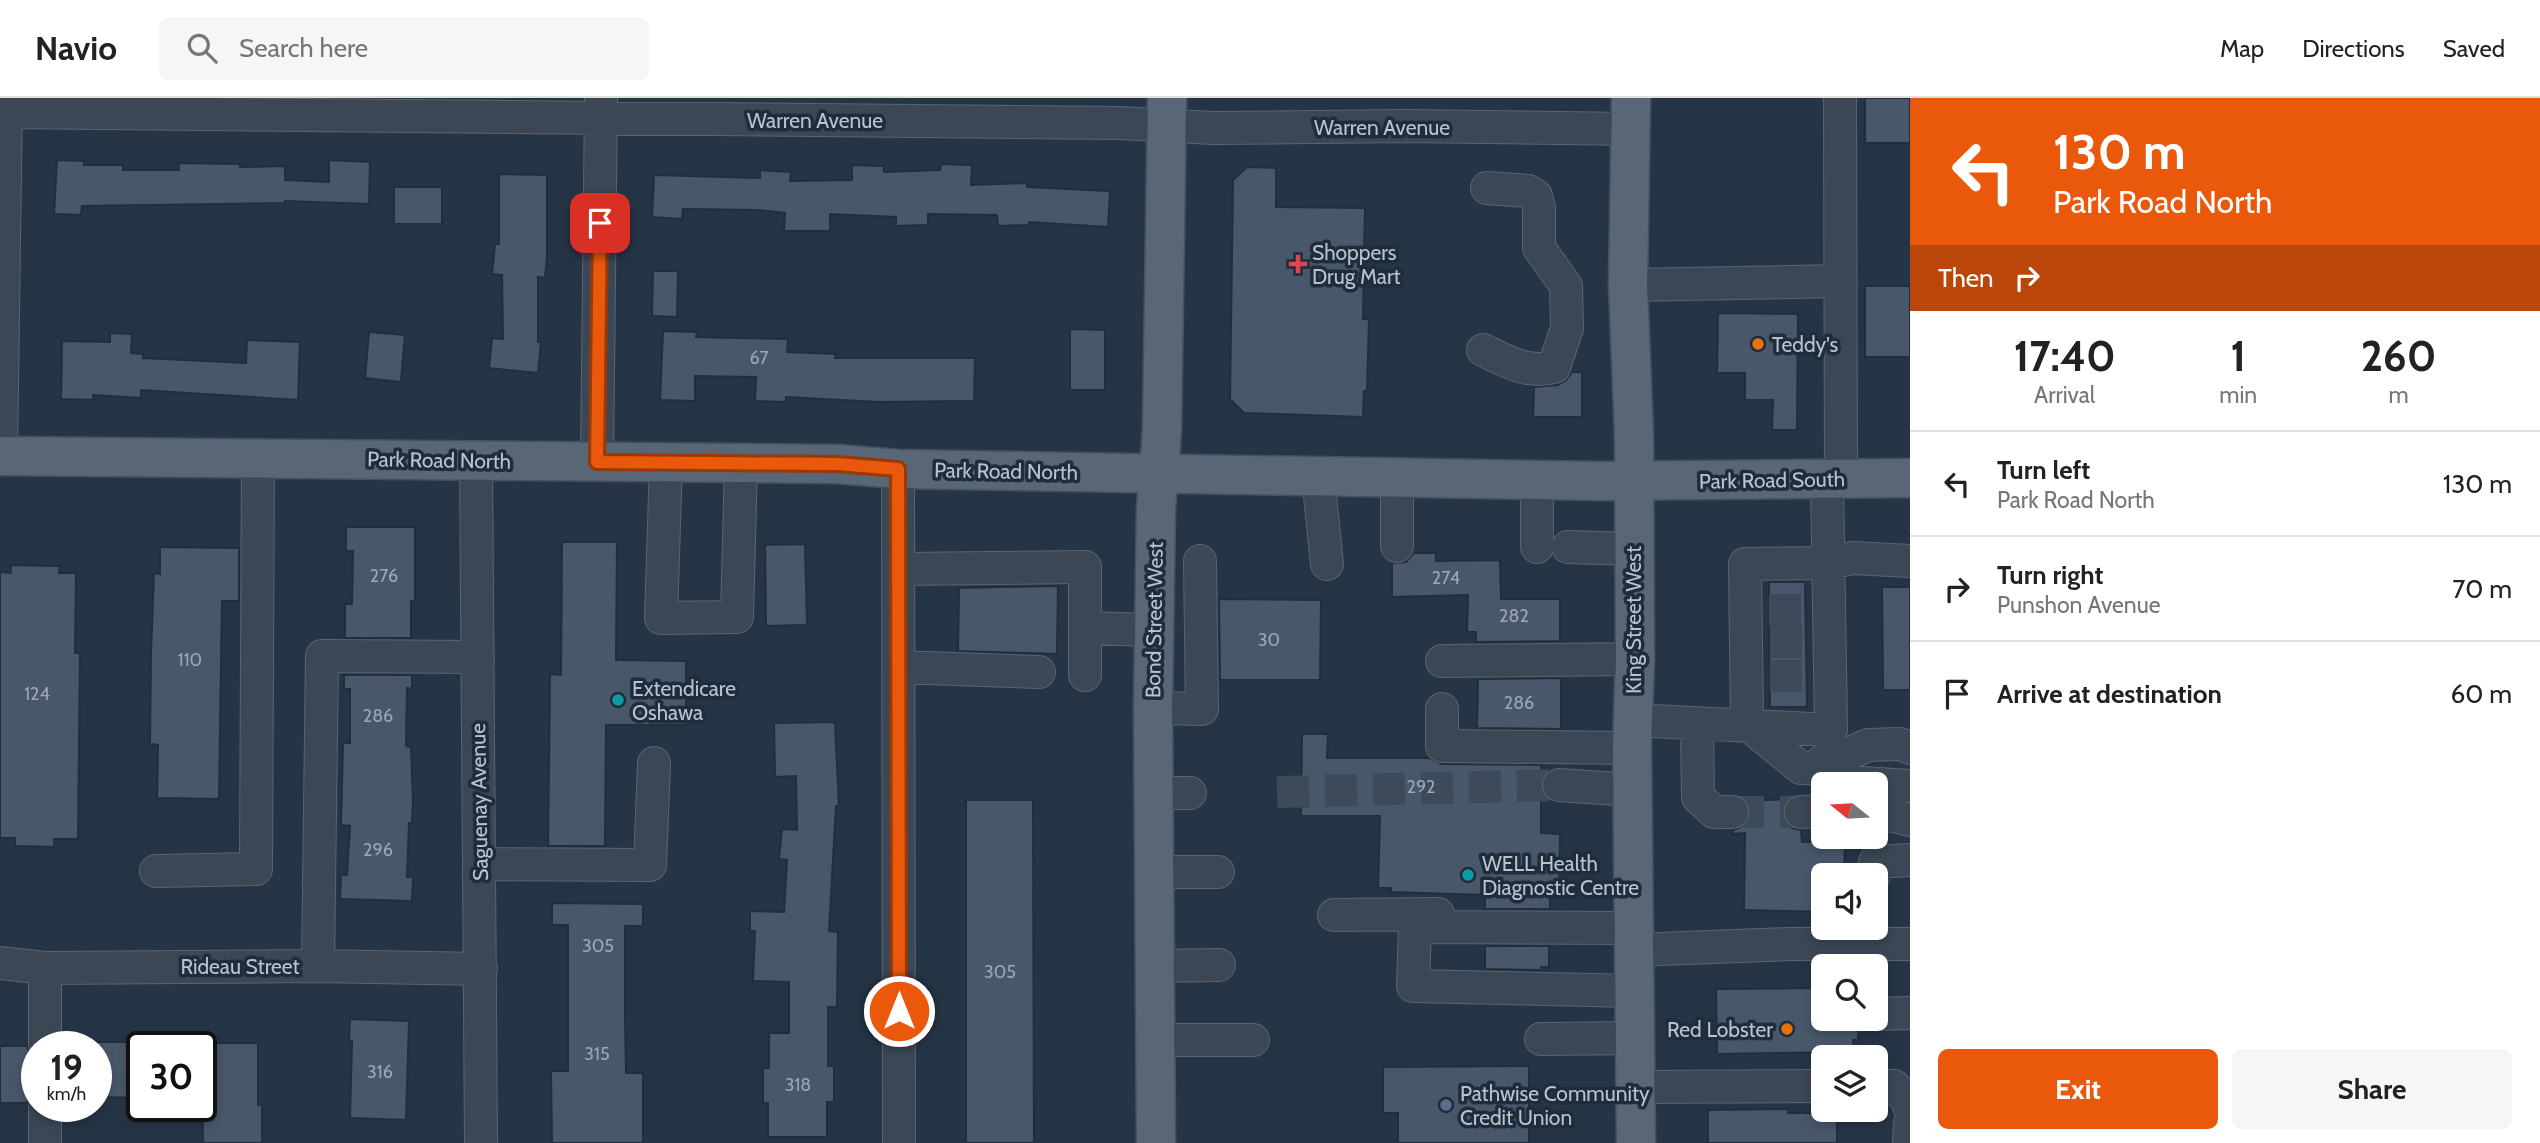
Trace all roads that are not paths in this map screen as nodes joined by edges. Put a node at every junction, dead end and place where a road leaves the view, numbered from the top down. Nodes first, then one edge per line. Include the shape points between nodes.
1 (1840, 98) edge
2 (4, 107) edge
3 (601, 108) edge
4 (1166, 111) edge
5 (1631, 113) edge
6 (1487, 188) dead end
7 (1841, 281) junction
8 (1628, 285) junction
9 (1483, 350) dead end
10 (0, 456) edge
11 (258, 457) junction
12 (476, 461) junction
13 (597, 462) junction
14 (666, 462) junction
15 (741, 463) junction
16 (898, 469) junction
17 (1159, 474) junction
18 (1318, 476) junction
19 (1397, 478) junction
20 (1910, 478) edge
21 (1834, 479) junction
22 (1538, 480) junction
23 (1634, 480) junction
24 (1397, 546) dead end
25 (1634, 549) junction
26 (1200, 561) dead end
27 (1910, 561) edge
28 (1829, 563) junction
29 (1327, 564) dead end
30 (899, 569) junction
31 (1084, 628) junction
32 (1154, 631) junction
33 (478, 657) junction
34 (1634, 659) junction
35 (1442, 661) dead end
36 (899, 667) junction
37 (1040, 672) dead end
38 (1085, 675) dead end
39 (1153, 708) junction
40 (1442, 709) dead end
41 (1697, 724) junction
42 (1746, 724) junction
43 (1632, 734) junction
44 (1910, 747) edge
45 (1848, 754) junction
46 (654, 763) dead end
47 (1807, 768) junction
48 (1910, 768) edge
49 (1559, 785) tunnel mouth
50 (1811, 786) edge
51 (1910, 786) edge
52 (1632, 790) junction
53 (1732, 812) tunnel mouth
54 (1888, 815) edge
55 (1910, 820) edge
56 (1910, 860) edge
57 (1875, 863) edge
58 (480, 864) junction
59 (156, 871) dead end
60 (1155, 872) junction
61 (1218, 872) dead end
62 (1335, 915) dead end
63 (1634, 930) junction
64 (1910, 944) edge
65 (1871, 946) edge
66 (0, 963) edge
67 (1155, 965) junction
68 (1219, 965) dead end
69 (318, 966) junction
70 (45, 968) junction
71 (481, 969) junction
72 (1635, 991) junction
73 (1910, 1013) edge
74 (1888, 1014) edge
75 (45, 1031) edge
76 (1635, 1038) junction
77 (1541, 1039) dead end
78 (1156, 1040) junction
79 (1253, 1040) dead end
80 (1811, 1086) edge
81 (1888, 1086) edge
82 (1636, 1087) junction
83 (1910, 1109) edge
84 (45, 1122) edge
85 (1910, 1124) edge
86 (45, 1143) edge
87 (481, 1143) edge
88 (899, 1143) edge
89 (1156, 1143) edge
90 (1636, 1143) edge
91 (1909, 1143) edge

1 - 7 street
2 - 3 street, Warren Avenue
2 - 10 street
3 - 4 street, Warren Avenue
3 - 13 street
4 - 5 street, Warren Avenue via 1213,128 1405,126
4 - 17 main road, Bond Street West
5 - 8 main road, King Street West
6 - 9 street via 1528,191 1536,196 1539,248 1566,286 1567,328 1554,367 1522,368
7 - 8 street
7 - 21 street
8 - 23 main road, King Street West
10 - 11 main road, Park Road North
11 - 12 main road, Park Road North
11 - 59 street via 256,870
12 - 13 main road, Park Road North
12 - 33 street, Saguenay Avenue
13 - 14 main road, Park Road North
14 - 15 main road, Park Road North
14 - 15 street via 661,618 737,617
15 - 16 main road, Park Road North
16 - 17 main road, Park Road North
16 - 30 street
17 - 18 main road, Park Road North
17 - 32 main road, Bond Street West
18 - 19 main road, Park Road North
18 - 29 street
19 - 22 main road, Park Road North
19 - 24 street
20 - 21 main road, Park Road South
21 - 23 main road, Park Road South
21 - 28 street
22 - 23 main road, Park Road North
22 - 25 street via 1553,547
23 - 25 main road, King Street West
25 - 34 main road, King Street West
26 - 39 street via 1202,709
27 - 28 street via 1853,558
28 - 42 street via 1745,564 1758,610 1758,676
28 - 42 street via 1817,610 1819,676 1831,730
30 - 31 street via 1084,568
30 - 36 street
31 - 32 street
31 - 38 street
32 - 39 main road, Bond Street West
33 - 58 street, Saguenay Avenue
33 - 69 street via 322,656
34 - 35 street
34 - 43 main road, King Street West
36 - 37 street
36 - 88 street
39 - 60 main road, Bond Street West via 1172,793
40 - 43 street via 1442,746
41 - 42 street
41 - 43 street
41 - 53 street via 1698,797 1714,812
42 - 47 street
43 - 52 main road, King Street West
44 - 45 street via 1868,745
45 - 47 street via 1830,755
45 - 48 street via 1868,766
46 - 58 street via 650,865
47 - 50 street
47 - 51 street via 1833,781
49 - 52 street
52 - 63 main road, King Street West
54 - 55 street
56 - 57 street
58 - 71 street, Saguenay Avenue
60 - 61 street
60 - 67 main road, Bond Street West
62 - 63 street
63 - 65 street
63 - 72 main road, King Street West
63 - 72 street via 1415,927 1413,986
64 - 65 street
66 - 70 street, Rideau Street
67 - 68 street
67 - 78 main road, Bond Street West
69 - 70 street, Rideau Street
69 - 71 street, Rideau Street
70 - 75 street
71 - 87 street, Saguenay Avenue
72 - 76 main road, King Street West
73 - 74 street
76 - 77 street
76 - 82 main road, King Street West
78 - 79 street
78 - 89 main road, Bond Street West
80 - 82 street
81 - 83 street via 1907,1099
82 - 90 main road, King Street West
84 - 86 street
85 - 91 street

